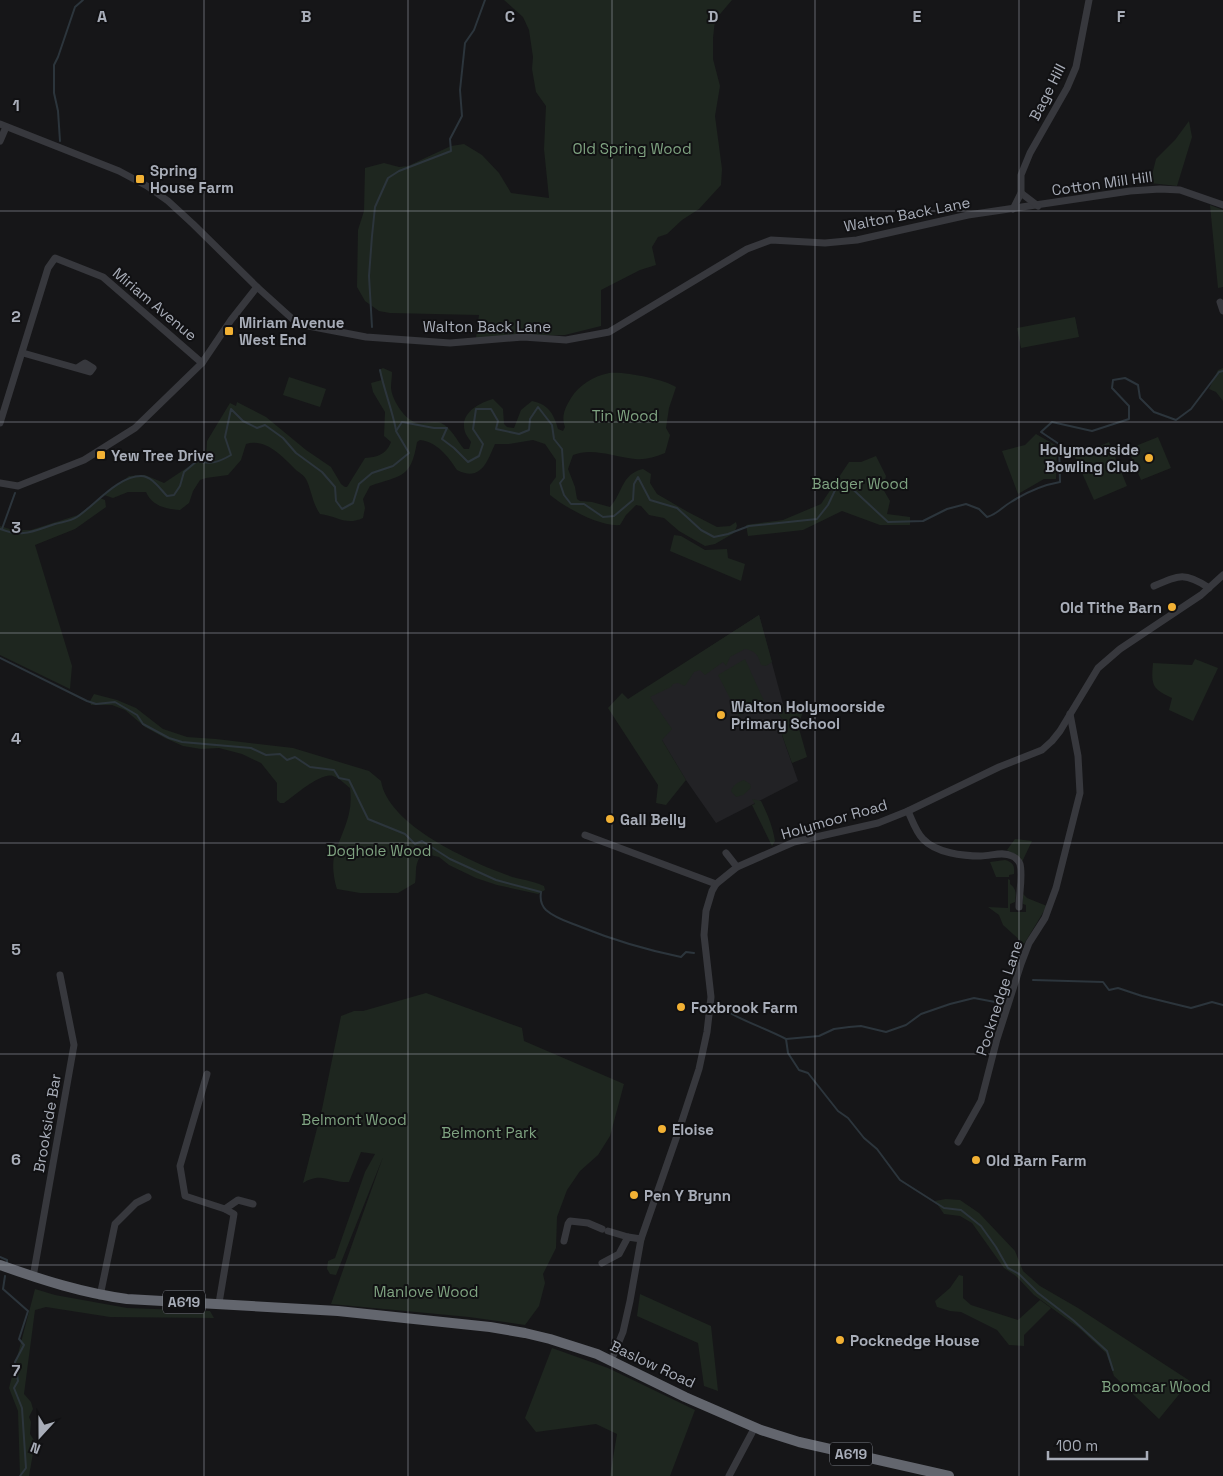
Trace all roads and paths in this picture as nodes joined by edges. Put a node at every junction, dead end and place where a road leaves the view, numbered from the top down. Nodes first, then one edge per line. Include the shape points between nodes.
1 (1089, 0) edge
2 (3, 126) edge
3 (0, 141) edge
4 (1021, 193) junction
5 (1223, 205) edge
6 (1038, 206) junction
7 (1013, 209) junction
8 (257, 287) junction
9 (1220, 302) dead end
10 (1223, 310) edge
11 (23, 353) junction
12 (202, 363) junction
13 (77, 368) dead end
14 (0, 423) edge
15 (0, 483) edge
16 (1223, 575) edge
17 (1154, 586) dead end
18 (1209, 588) junction
19 (1070, 713) junction
20 (908, 811) junction
21 (585, 836) dead end
22 (726, 853) dead end
23 (737, 867) junction
24 (716, 884) junction
25 (1019, 907) dead end
26 (60, 975) dead end
27 (207, 1074) dead end
28 (958, 1142) dead end
29 (148, 1198) dead end
30 (253, 1204) dead end
31 (225, 1209) junction
32 (628, 1238) junction
33 (641, 1239) junction
34 (564, 1241) dead end
35 (602, 1263) dead end
36 (0, 1264) edge
37 (33, 1276) junction
38 (100, 1296) junction
39 (219, 1303) junction
40 (611, 1360) junction
41 (755, 1427) junction
42 (729, 1476) edge
43 (948, 1476) edge

1 - 4 street, Bage Hill via 1076,67 1030,154 1021,175
2 - 3 street
2 - 8 street, Walton Back Lane via 119,171 147,186 194,224
4 - 6 street
4 - 7 street, Bage Hill
5 - 6 street, Cotton Mill Hill via 1180,190 1160,189
6 - 7 street, Cotton Mill Hill
7 - 8 street, Walton Back Lane via 957,217 852,241 771,240 747,249 608,332 566,340 523,337 450,343 366,336 298,324
8 - 12 street
9 - 10 street
11 - 12 street, Miriam Avenue via 48,268 55,258 103,277
11 - 13 street
11 - 14 street, Miriam Avenue
12 - 15 street via 136,428 84,460 18,486
16 - 18 street, Holymoor Road
17 - 18 street via 1177,576 1196,580
18 - 19 street, Holymoor Road via 1120,649 1098,668
19 - 20 street, Holymoor Road via 1056,736 1042,750 998,767
19 - 28 street, Pocknedge Lane via 1078,756 1080,793 1056,888 1045,918 1029,943 1021,964 981,1101
20 - 23 street, Holymoor Road via 878,823 794,842
20 - 25 street via 923,839 936,847 952,853 1014,856 1020,862 1021,872
21 - 24 street
22 - 23 street
23 - 24 street, Holymoor Road
24 - 33 street via 706,911 704,935 711,997 707,1032 680,1130
26 - 37 street, Brookside Bar via 74,1045
27 - 31 street via 180,1166 185,1196
29 - 38 street via 136,1203 115,1224
30 - 31 street via 238,1200
31 - 39 street via 234,1214
32 - 33 street
32 - 34 street via 588,1223 570,1221
32 - 35 street via 619,1254
33 - 40 street via 623,1332
36 - 37 highway, A619
37 - 38 highway, A619
38 - 39 highway, A619
39 - 40 highway, Baslow Road / A619 via 338,1311 490,1327 550,1339
40 - 41 highway, Baslow Road / A619
41 - 42 street
41 - 43 highway, Baslow Road / A619 via 799,1442

